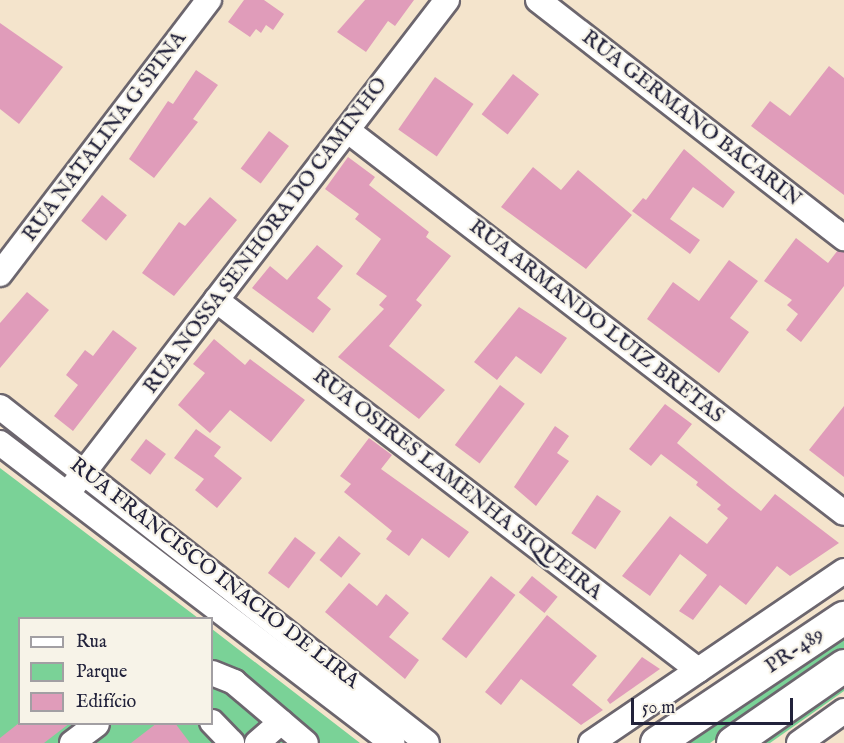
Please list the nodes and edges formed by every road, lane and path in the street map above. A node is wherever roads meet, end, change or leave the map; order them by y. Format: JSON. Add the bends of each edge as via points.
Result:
{"nodes":[{"id":1,"x":209,"y":0,"type":"edge"},
{"id":2,"x":447,"y":0,"type":"edge"},
{"id":3,"x":538,"y":0,"type":"edge"},
{"id":4,"x":347,"y":130,"type":"junction"},
{"id":5,"x":844,"y":238,"type":"edge"},
{"id":6,"x":0,"y":274,"type":"edge"},
{"id":7,"x":216,"y":300,"type":"junction"},
{"id":8,"x":0,"y":407,"type":"edge"},
{"id":9,"x":0,"y":443,"type":"edge"},
{"id":10,"x":86,"y":471,"type":"junction"},
{"id":11,"x":68,"y":494,"type":"junction"},
{"id":12,"x":844,"y":513,"type":"edge"},
{"id":13,"x":844,"y":571,"type":"edge"},
{"id":14,"x":844,"y":618,"type":"edge"},
{"id":15,"x":844,"y":666,"type":"edge"},
{"id":16,"x":698,"y":670,"type":"junction"},
{"id":17,"x":213,"y":673,"type":"edge"},
{"id":18,"x":844,"y":711,"type":"edge"},
{"id":19,"x":281,"y":722,"type":"junction"},
{"id":20,"x":213,"y":723,"type":"edge"},
{"id":21,"x":94,"y":725,"type":"edge"},
{"id":22,"x":72,"y":743,"type":"edge"},
{"id":23,"x":232,"y":743,"type":"edge"},
{"id":24,"x":257,"y":743,"type":"edge"},
{"id":25,"x":306,"y":743,"type":"edge"},
{"id":26,"x":392,"y":743,"type":"edge"},
{"id":27,"x":427,"y":743,"type":"edge"},
{"id":28,"x":591,"y":743,"type":"edge"},
{"id":29,"x":657,"y":743,"type":"edge"},
{"id":30,"x":733,"y":743,"type":"edge"},
{"id":31,"x":799,"y":743,"type":"edge"}],
"edges":[{"from":1,"to":6,"type":"street","name":"RUA NATALINA G SPINA"},
{"from":2,"to":4,"type":"street","name":"RUA NOSSA SENHORA DO CAMINHO"},
{"from":3,"to":5,"type":"street","name":"RUA GERMANO BACARIN"},
{"from":4,"to":7,"type":"street","name":"RUA NOSSA SENHORA DO CAMINHO"},
{"from":4,"to":12,"type":"street","name":"RUA ARMANDO LUIZ BRETAS"},
{"from":7,"to":10,"type":"street","name":"RUA NOSSA SENHORA DO CAMINHO"},
{"from":7,"to":16,"type":"street","name":"RUA OSIRES LAMENHA SIQUEIRA"},
{"from":8,"to":10,"type":"street","name":"RUA FRANCISCO INACIO DE LIRA"},
{"from":9,"to":11,"type":"street"},
{"from":10,"to":11,"type":"street","name":"RUA NOSSA SENHORA DO CAMINHO"},
{"from":10,"to":27,"type":"street","name":"RUA FRANCISCO INACIO DE LIRA"},
{"from":11,"to":26,"type":"street"},
{"from":13,"to":16,"type":"street"},
{"from":14,"to":29,"type":"main road","name":"PR-489","number":"PR-489"},
{"from":15,"to":30,"type":"main road","name":"PR-489","number":"PR-489"},
{"from":16,"to":28,"type":"street"},
{"from":17,"to":19,"type":"street","via":[[234,682]]},
{"from":18,"to":31,"type":"street"},
{"from":19,"to":24,"type":"street"},
{"from":19,"to":25,"type":"street"},
{"from":20,"to":23,"type":"street"},
{"from":21,"to":22,"type":"street"}]}
